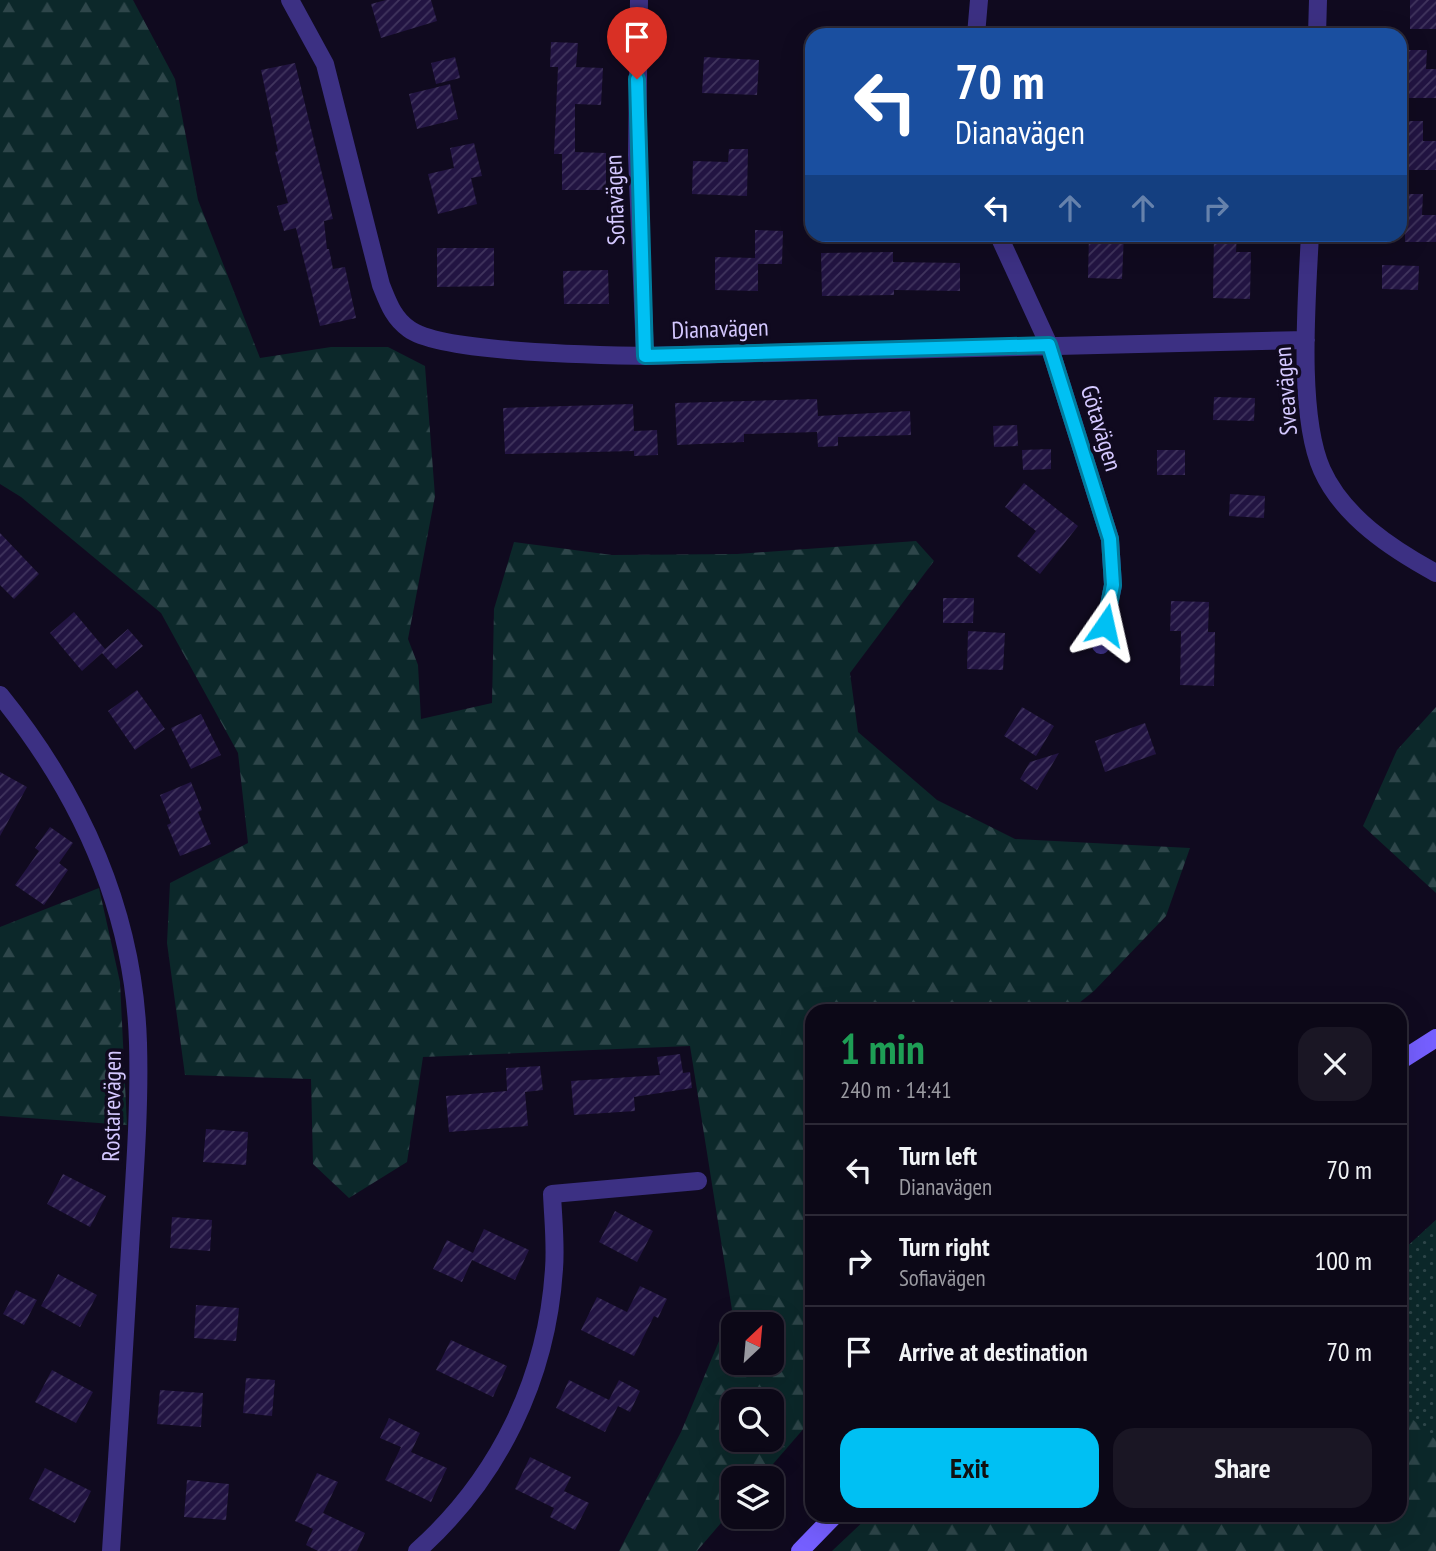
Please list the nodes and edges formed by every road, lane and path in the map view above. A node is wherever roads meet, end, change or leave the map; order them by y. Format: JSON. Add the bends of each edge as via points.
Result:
{"nodes":[{"id":1,"x":290,"y":0,"type":"edge"},
{"id":2,"x":639,"y":0,"type":"edge"},
{"id":3,"x":979,"y":0,"type":"edge"},
{"id":4,"x":1318,"y":0,"type":"edge"},
{"id":5,"x":977,"y":28,"type":"edge"},
{"id":6,"x":1317,"y":28,"type":"edge"},
{"id":7,"x":1002,"y":242,"type":"edge"},
{"id":8,"x":1310,"y":242,"type":"edge"},
{"id":9,"x":1306,"y":340,"type":"junction"},
{"id":10,"x":1049,"y":345,"type":"junction"},
{"id":11,"x":645,"y":356,"type":"junction"},
{"id":12,"x":1436,"y":572,"type":"edge"},
{"id":13,"x":1101,"y":645,"type":"dead end"},
{"id":14,"x":0,"y":695,"type":"edge"},
{"id":15,"x":1436,"y":1038,"type":"edge"},
{"id":16,"x":1407,"y":1057,"type":"edge"},
{"id":17,"x":698,"y":1181,"type":"dead end"},
{"id":18,"x":828,"y":1522,"type":"edge"},
{"id":19,"x":111,"y":1551,"type":"edge"},
{"id":20,"x":417,"y":1551,"type":"edge"},
{"id":21,"x":800,"y":1551,"type":"edge"}],
"edges":[{"from":1,"to":11,"type":"street","name":"Dianavägen","via":[[325,64],[391,312],[411,331],[444,340],[566,354]]},
{"from":2,"to":11,"type":"street","name":"Sofiavägen","via":[[637,155]]},
{"from":3,"to":5,"type":"street"},
{"from":4,"to":6,"type":"street"},
{"from":7,"to":10,"type":"street","name":"Götavägen"},
{"from":8,"to":9,"type":"street","name":"Sveavägen"},
{"from":9,"to":10,"type":"street","name":"Dianavägen"},
{"from":9,"to":12,"type":"street","name":"Sveavägen","via":[[1311,431],[1321,470],[1342,503],[1375,534]]},
{"from":10,"to":11,"type":"street","name":"Dianavägen"},
{"from":10,"to":13,"type":"street","name":"Götavägen","via":[[1110,539],[1113,585]]},
{"from":14,"to":19,"type":"street","name":"Rostarevägen","via":[[62,780],[92,838],[129,964],[138,1041],[138,1114]]},
{"from":15,"to":16,"type":"main road"},
{"from":17,"to":20,"type":"street","via":[[552,1194],[554,1267],[539,1364],[495,1461]]},
{"from":18,"to":21,"type":"main road"}]}
